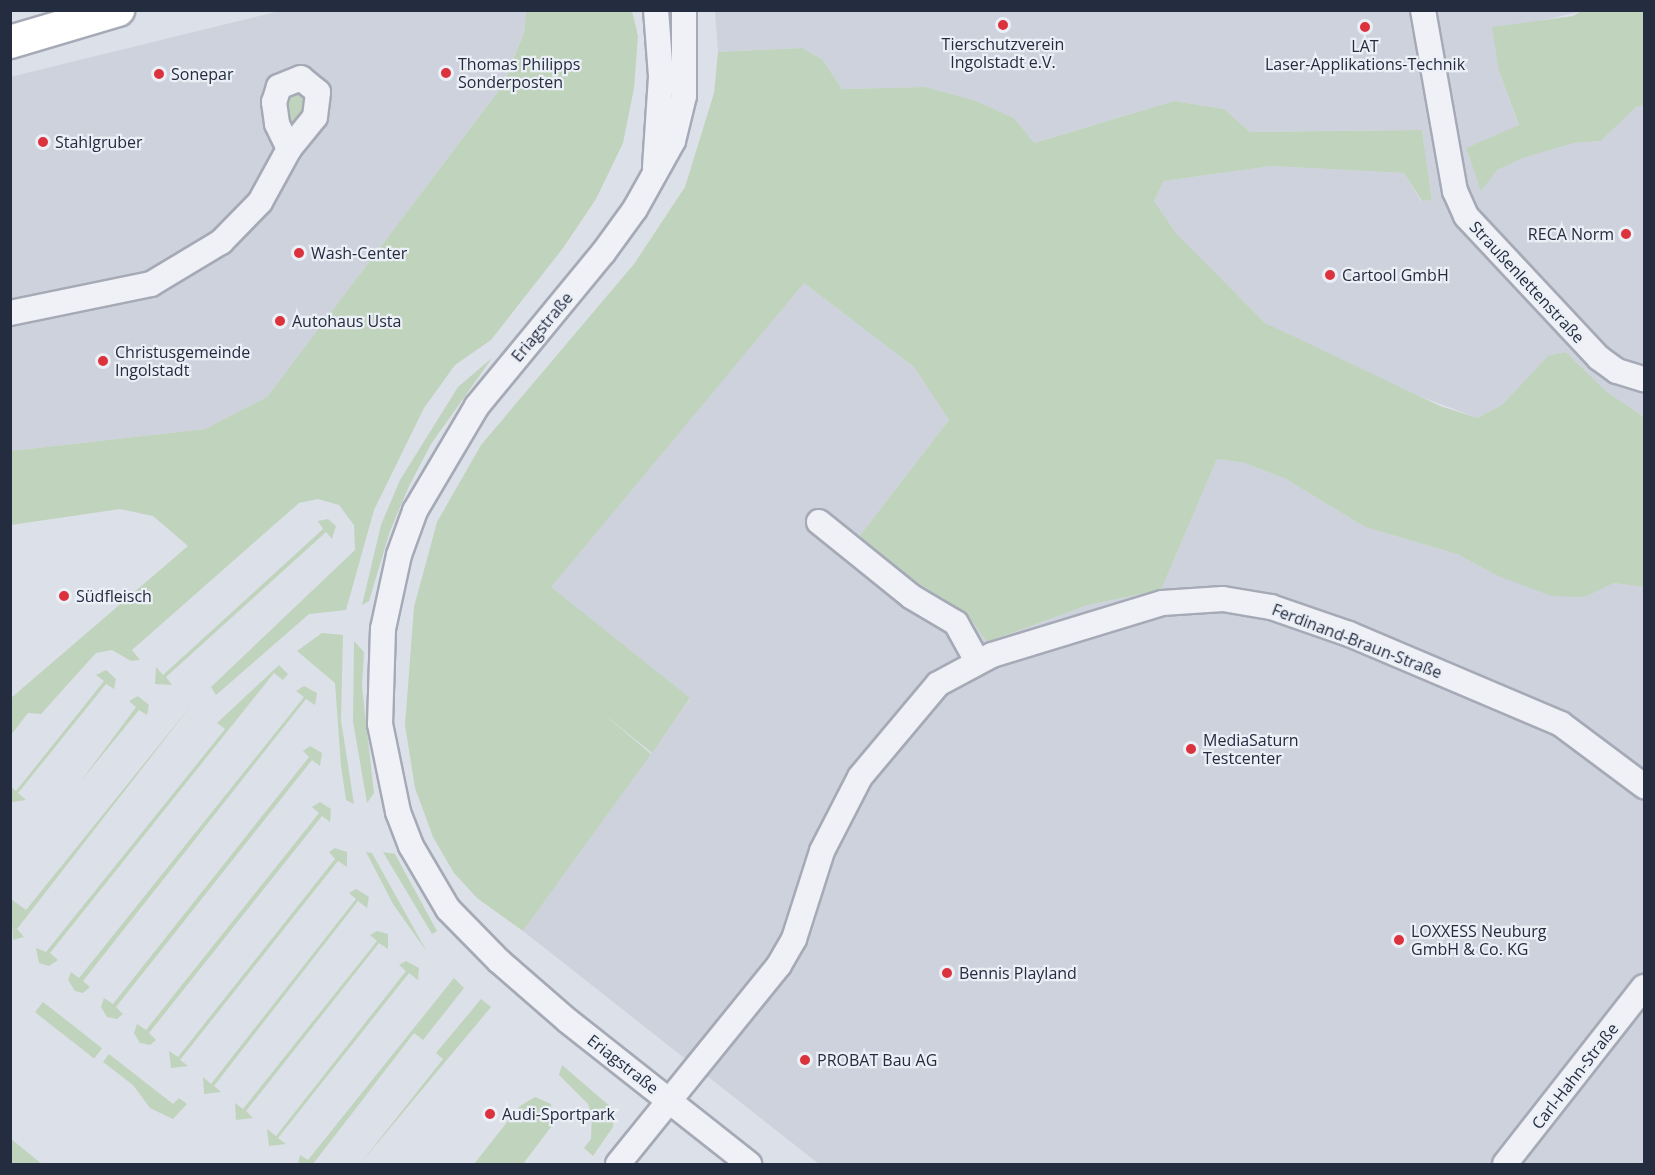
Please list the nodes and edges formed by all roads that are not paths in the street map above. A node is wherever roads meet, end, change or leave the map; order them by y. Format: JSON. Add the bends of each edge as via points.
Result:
{"nodes":[{"id":1,"x":118,"y":10,"type":"edge"},
{"id":2,"x":656,"y":10,"type":"edge"},
{"id":3,"x":684,"y":10,"type":"edge"},
{"id":4,"x":1423,"y":10,"type":"edge"},
{"id":5,"x":10,"y":42,"type":"edge"},
{"id":6,"x":289,"y":149,"type":"dead end"},
{"id":7,"x":654,"y":175,"type":"junction"},
{"id":8,"x":10,"y":313,"type":"edge"},
{"id":9,"x":1644,"y":379,"type":"edge"},
{"id":10,"x":819,"y":522,"type":"dead end"},
{"id":11,"x":977,"y":661,"type":"junction"},
{"id":12,"x":1644,"y":786,"type":"edge"},
{"id":13,"x":1644,"y":987,"type":"edge"},
{"id":14,"x":670,"y":1102,"type":"junction"},
{"id":15,"x":618,"y":1164,"type":"edge"},
{"id":16,"x":749,"y":1164,"type":"edge"},
{"id":17,"x":1505,"y":1164,"type":"edge"}],
"edges":[{"from":1,"to":5,"type":"main road"},
{"from":2,"to":7,"type":"street","name":"Eriagstraße","via":[[661,76]]},
{"from":3,"to":7,"type":"street","name":"Eriagstraße","via":[[684,96],[673,141]]},
{"from":4,"to":9,"type":"street","name":"Straußenlettenstraße","via":[[1455,192],[1466,216],[1599,358],[1617,371]]},
{"from":6,"to":8,"type":"street","via":[[260,202],[241,224],[177,272],[120,293]]},
{"from":7,"to":14,"type":"street","name":"Eriagstraße","via":[[603,253],[477,406],[430,479],[399,555],[383,628],[380,724],[386,767],[411,846],[431,884],[499,961]]},
{"from":10,"to":11,"type":"street","via":[[912,597],[956,622]]},
{"from":11,"to":12,"type":"street","name":"Ferdinand-Braun-Straße","via":[[1162,603],[1223,599],[1271,607],[1349,634],[1562,724]]},
{"from":11,"to":14,"type":"street","name":"Ferdinand-Braun-Straße","via":[[938,684],[860,777],[822,851],[794,939],[757,996]]},
{"from":13,"to":17,"type":"street","name":"Carl-Hahn-Straße"},
{"from":14,"to":15,"type":"street","name":"Ferdinand-Braun-Straße"},
{"from":14,"to":16,"type":"street","name":"Eriagstraße"}]}
